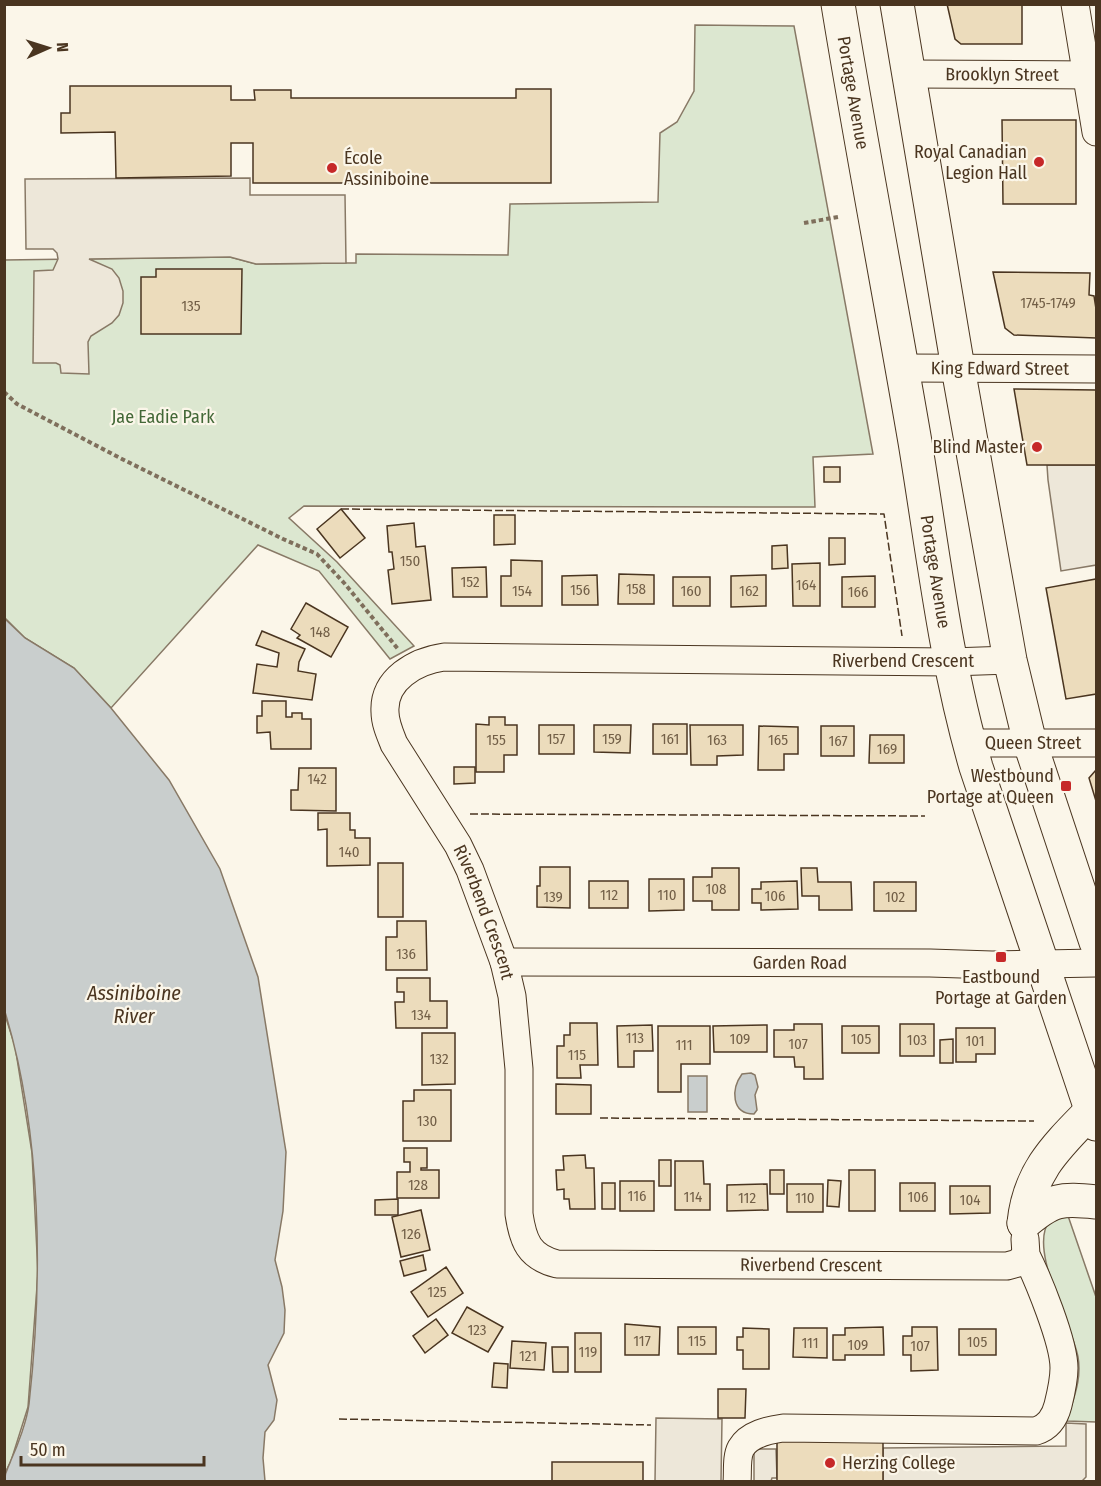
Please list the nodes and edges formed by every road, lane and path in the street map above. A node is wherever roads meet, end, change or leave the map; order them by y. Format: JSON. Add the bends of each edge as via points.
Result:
{"nodes":[{"id":1,"x":838,"y":4,"type":"edge"},
{"id":2,"x":897,"y":4,"type":"edge"},
{"id":3,"x":1075,"y":4,"type":"edge"},
{"id":4,"x":909,"y":74,"type":"junction"},
{"id":5,"x":1092,"y":75,"type":"edge"},
{"id":6,"x":1096,"y":132,"type":"edge"},
{"id":7,"x":838,"y":217,"type":"dead end"},
{"id":8,"x":804,"y":223,"type":"dead end"},
{"id":9,"x":902,"y":368,"type":"junction"},
{"id":10,"x":958,"y":369,"type":"junction"},
{"id":11,"x":1096,"y":369,"type":"edge"},
{"id":12,"x":4,"y":392,"type":"edge"},
{"id":13,"x":1010,"y":660,"type":"junction"},
{"id":14,"x":951,"y":662,"type":"junction"},
{"id":15,"x":412,"y":666,"type":"junction"},
{"id":16,"x":969,"y":743,"type":"junction"},
{"id":17,"x":1030,"y":743,"type":"junction"},
{"id":18,"x":1096,"y":743,"type":"edge"},
{"id":19,"x":1096,"y":942,"type":"edge"},
{"id":20,"x":504,"y":962,"type":"junction"},
{"id":21,"x":1096,"y":963,"type":"edge"},
{"id":22,"x":1042,"y":964,"type":"junction"},
{"id":23,"x":1094,"y":1117,"type":"edge"},
{"id":24,"x":1096,"y":1202,"type":"edge"},
{"id":25,"x":1024,"y":1223,"type":"junction"},
{"id":26,"x":1026,"y":1255,"type":"junction"},
{"id":27,"x":737,"y":1482,"type":"edge"}],
"edges":[{"from":1,"to":9,"type":"highway","name":"Portage Avenue"},
{"from":2,"to":4,"type":"highway"},
{"from":3,"to":5,"type":"street"},
{"from":4,"to":5,"type":"street","name":"Brooklyn Street"},
{"from":4,"to":10,"type":"highway"},
{"from":5,"to":6,"type":"street"},
{"from":7,"to":8,"type":"path"},
{"from":9,"to":10,"type":"street","name":"King Edward Street"},
{"from":9,"to":14,"type":"highway","name":"Portage Avenue"},
{"from":10,"to":11,"type":"street","name":"King Edward Street"},
{"from":10,"to":13,"type":"highway"},
{"from":12,"to":15,"type":"path","via":[[17,404],[120,458],[317,554]]},
{"from":13,"to":14,"type":"street","name":"Riverbend Crescent"},
{"from":13,"to":17,"type":"highway"},
{"from":14,"to":15,"type":"street","name":"Riverbend Crescent","via":[[444,657]]},
{"from":14,"to":16,"type":"highway","name":"Portage Avenue"},
{"from":15,"to":20,"type":"street","name":"Riverbend Crescent","via":[[389,693],[384,711],[388,727],[394,744],[458,845]]},
{"from":16,"to":17,"type":"street","name":"Queen Street"},
{"from":16,"to":22,"type":"highway","name":"Portage Avenue"},
{"from":17,"to":18,"type":"street","name":"Queen Street"},
{"from":17,"to":19,"type":"highway"},
{"from":20,"to":22,"type":"street","name":"Garden Road"},
{"from":20,"to":26,"type":"street","name":"Riverbend Crescent","via":[[512,996],[519,1069],[519,1214],[529,1247],[542,1260],[557,1264],[1007,1266]]},
{"from":21,"to":22,"type":"street","name":"Garden Road"},
{"from":22,"to":23,"type":"highway","name":"Portage Avenue"},
{"from":23,"to":25,"type":"highway","via":[[1059,1144],[1047,1159],[1031,1188]]},
{"from":24,"to":25,"type":"highway","via":[[1069,1199],[1043,1207]]},
{"from":25,"to":26,"type":"street"},
{"from":26,"to":27,"type":"street","via":[[1062,1348],[1064,1368],[1055,1417],[1043,1430],[767,1430],[741,1448]]}]}
